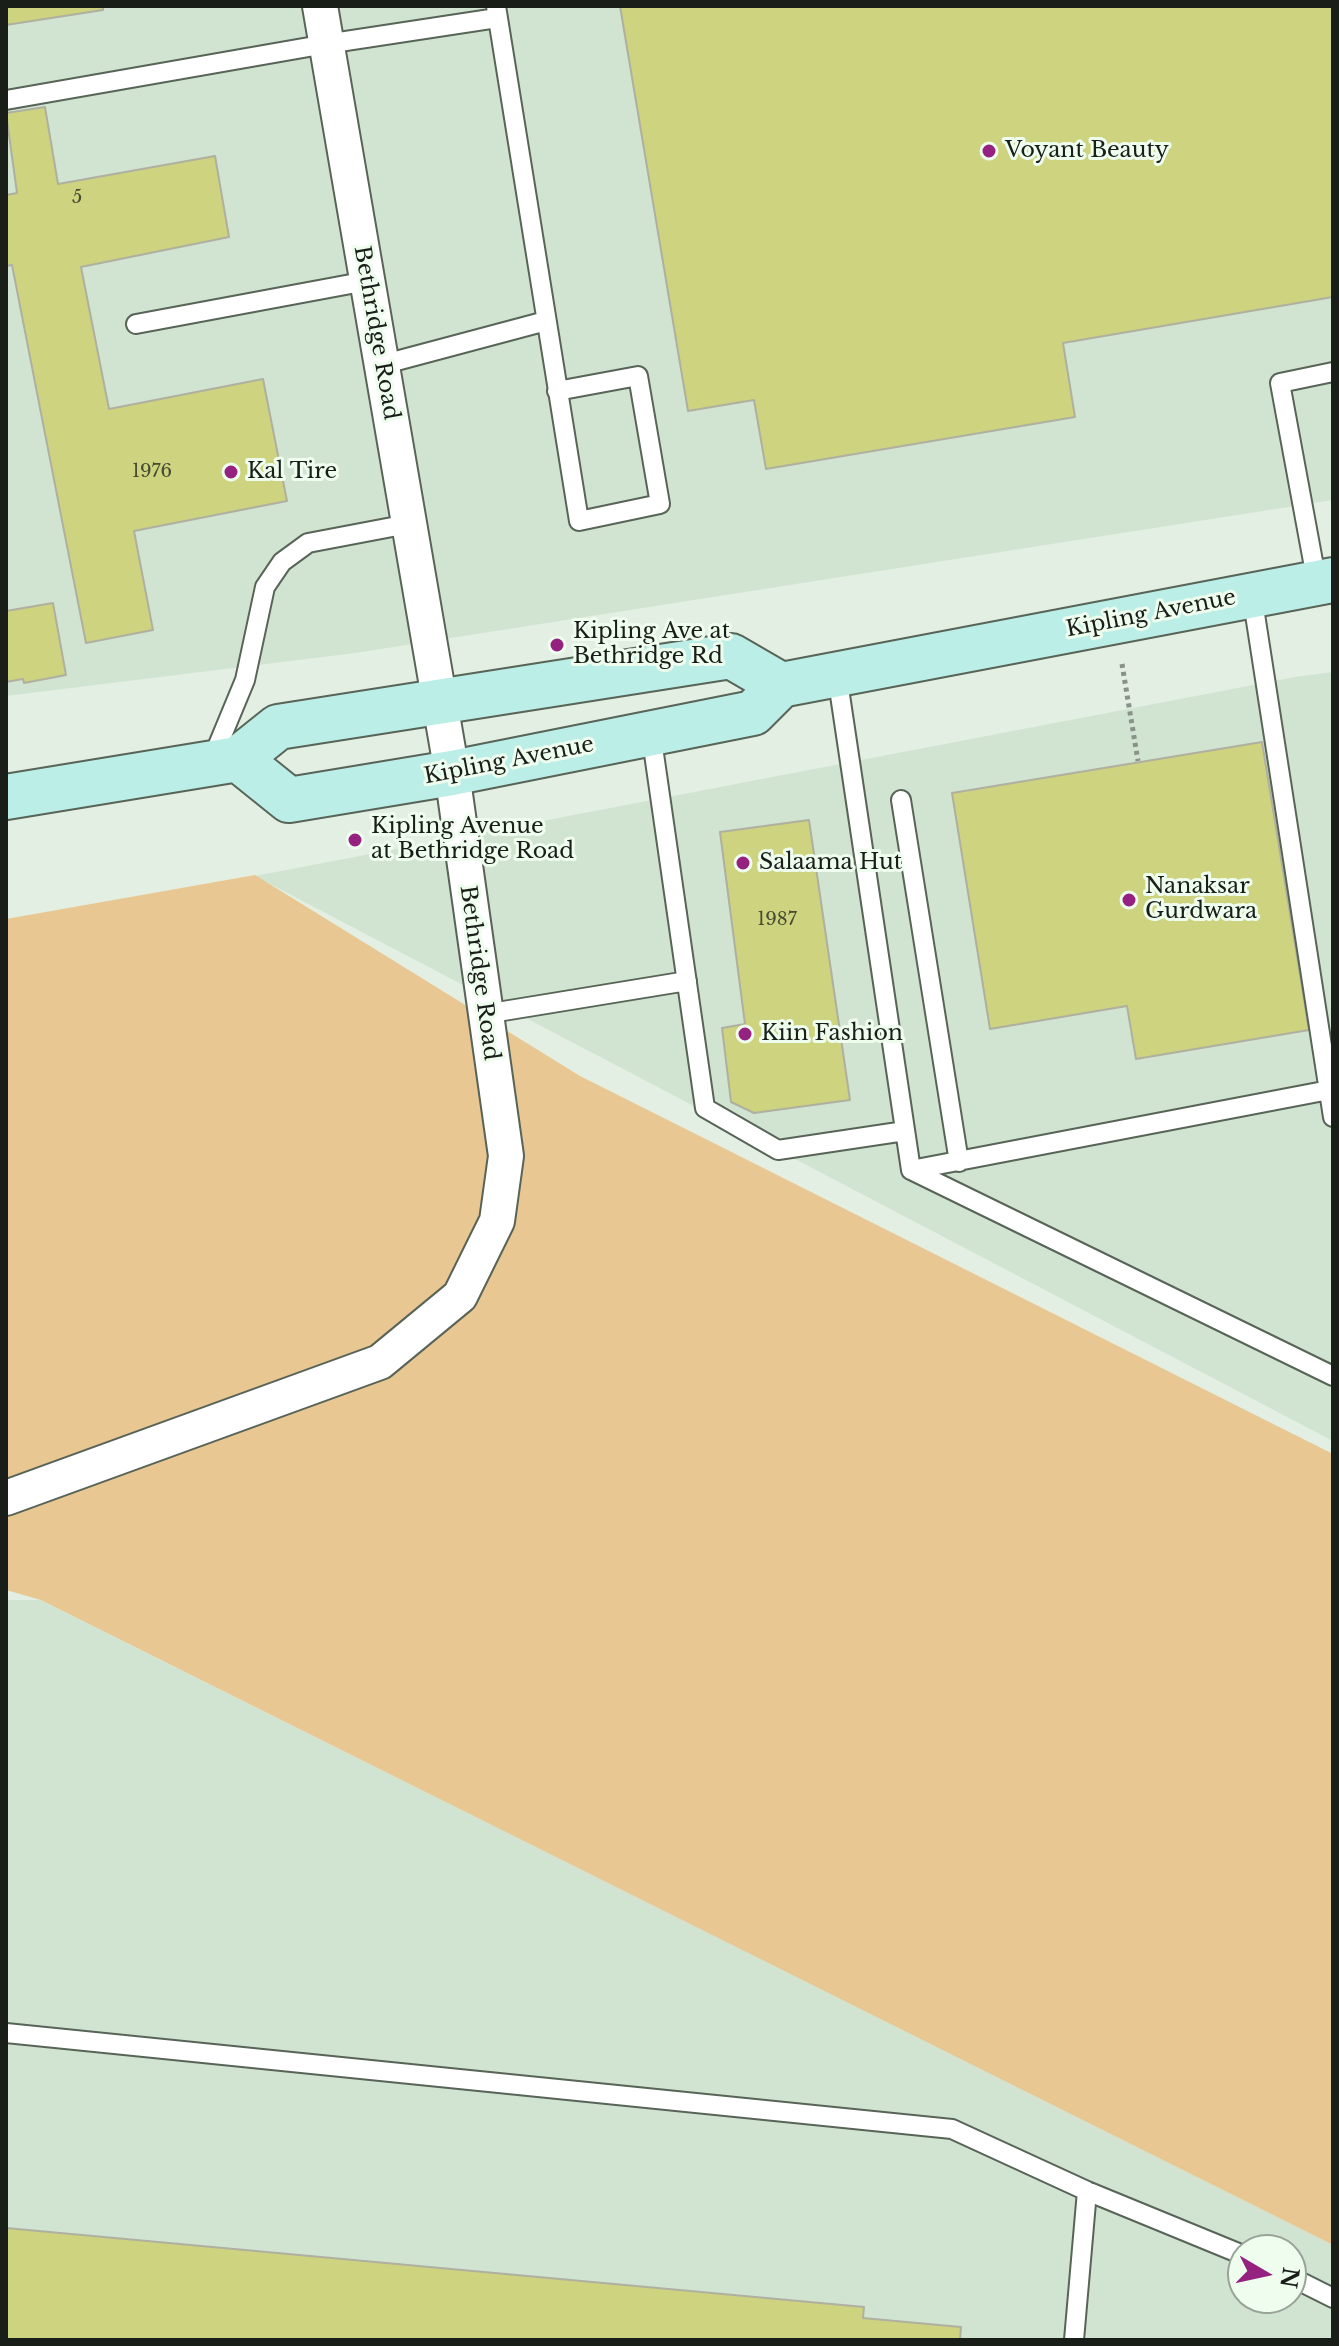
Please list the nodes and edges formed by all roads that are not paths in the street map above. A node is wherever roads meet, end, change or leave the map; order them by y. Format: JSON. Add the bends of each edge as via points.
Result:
{"nodes":[{"id":1,"x":320,"y":6,"type":"edge"},
{"id":2,"x":496,"y":12,"type":"edge"},
{"id":3,"x":326,"y":44,"type":"junction"},
{"id":4,"x":6,"y":100,"type":"edge"},
{"id":5,"x":367,"y":281,"type":"junction"},
{"id":6,"x":546,"y":321,"type":"junction"},
{"id":7,"x":136,"y":324,"type":"dead end"},
{"id":8,"x":381,"y":365,"type":"junction"},
{"id":9,"x":1333,"y":372,"type":"edge"},
{"id":10,"x":557,"y":391,"type":"junction"},
{"id":11,"x":408,"y":524,"type":"junction"},
{"id":12,"x":1325,"y":581,"type":"edge"},
{"id":13,"x":1252,"y":595,"type":"junction"},
{"id":14,"x":837,"y":675,"type":"junction"},
{"id":15,"x":781,"y":685,"type":"junction"},
{"id":16,"x":440,"y":704,"type":"junction"},
{"id":17,"x":651,"y":733,"type":"junction"},
{"id":18,"x":224,"y":761,"type":"junction"},
{"id":19,"x":452,"y":773,"type":"junction"},
{"id":20,"x":6,"y":797,"type":"edge"},
{"id":21,"x":901,"y":800,"type":"dead end"},
{"id":22,"x":687,"y":981,"type":"junction"},
{"id":23,"x":485,"y":1014,"type":"junction"},
{"id":24,"x":1329,"y":1090,"type":"junction"},
{"id":25,"x":1333,"y":1117,"type":"edge"},
{"id":26,"x":905,"y":1131,"type":"junction"},
{"id":27,"x":959,"y":1162,"type":"junction"},
{"id":28,"x":911,"y":1170,"type":"junction"},
{"id":29,"x":1333,"y":1376,"type":"edge"},
{"id":30,"x":6,"y":1498,"type":"edge"},
{"id":31,"x":6,"y":2033,"type":"edge"},
{"id":32,"x":1087,"y":2191,"type":"junction"},
{"id":33,"x":1227,"y":2248,"type":"edge"},
{"id":34,"x":1307,"y":2285,"type":"edge"},
{"id":35,"x":1333,"y":2298,"type":"edge"},
{"id":36,"x":1074,"y":2340,"type":"edge"}],
"edges":[{"from":1,"to":3,"type":"street","name":"Bethridge Road"},
{"from":2,"to":3,"type":"lane"},
{"from":2,"to":6,"type":"lane"},
{"from":3,"to":4,"type":"lane"},
{"from":3,"to":5,"type":"street","name":"Bethridge Road"},
{"from":5,"to":7,"type":"lane"},
{"from":5,"to":8,"type":"street","name":"Bethridge Road"},
{"from":6,"to":8,"type":"lane"},
{"from":6,"to":10,"type":"lane"},
{"from":8,"to":11,"type":"street","name":"Bethridge Road"},
{"from":9,"to":12,"type":"lane","via":[[1280,383]]},
{"from":10,"to":10,"type":"lane","via":[[579,521],[660,504],[638,376]]},
{"from":11,"to":16,"type":"street","name":"Bethridge Road"},
{"from":11,"to":18,"type":"lane","via":[[308,543],[282,562],[265,587]]},
{"from":12,"to":13,"type":"main road","name":"Kipling Avenue"},
{"from":13,"to":14,"type":"main road","name":"Kipling Avenue"},
{"from":13,"to":24,"type":"lane"},
{"from":14,"to":15,"type":"main road","name":"Kipling Avenue"},
{"from":14,"to":26,"type":"lane"},
{"from":15,"to":16,"type":"main road","via":[[731,656]]},
{"from":15,"to":17,"type":"main road","name":"Kipling Avenue","via":[[753,713]]},
{"from":16,"to":18,"type":"main road","via":[[278,727]]},
{"from":16,"to":19,"type":"street","name":"Bethridge Road"},
{"from":17,"to":19,"type":"main road","name":"Kipling Avenue"},
{"from":17,"to":22,"type":"lane"},
{"from":18,"to":19,"type":"main road","name":"Kipling Avenue","via":[[289,800]]},
{"from":18,"to":20,"type":"main road"},
{"from":19,"to":23,"type":"street","name":"Bethridge Road"},
{"from":21,"to":27,"type":"lane"},
{"from":22,"to":23,"type":"lane"},
{"from":22,"to":26,"type":"lane","via":[[705,1108],[778,1150]]},
{"from":23,"to":30,"type":"street","name":"Bethridge Road","via":[[506,1156],[497,1221],[460,1296],[380,1362]]},
{"from":24,"to":25,"type":"lane"},
{"from":24,"to":27,"type":"lane"},
{"from":26,"to":28,"type":"lane"},
{"from":27,"to":28,"type":"lane"},
{"from":28,"to":29,"type":"lane"},
{"from":31,"to":32,"type":"lane","via":[[952,2129]]},
{"from":32,"to":33,"type":"lane"},
{"from":32,"to":36,"type":"lane"},
{"from":34,"to":35,"type":"lane"}]}
